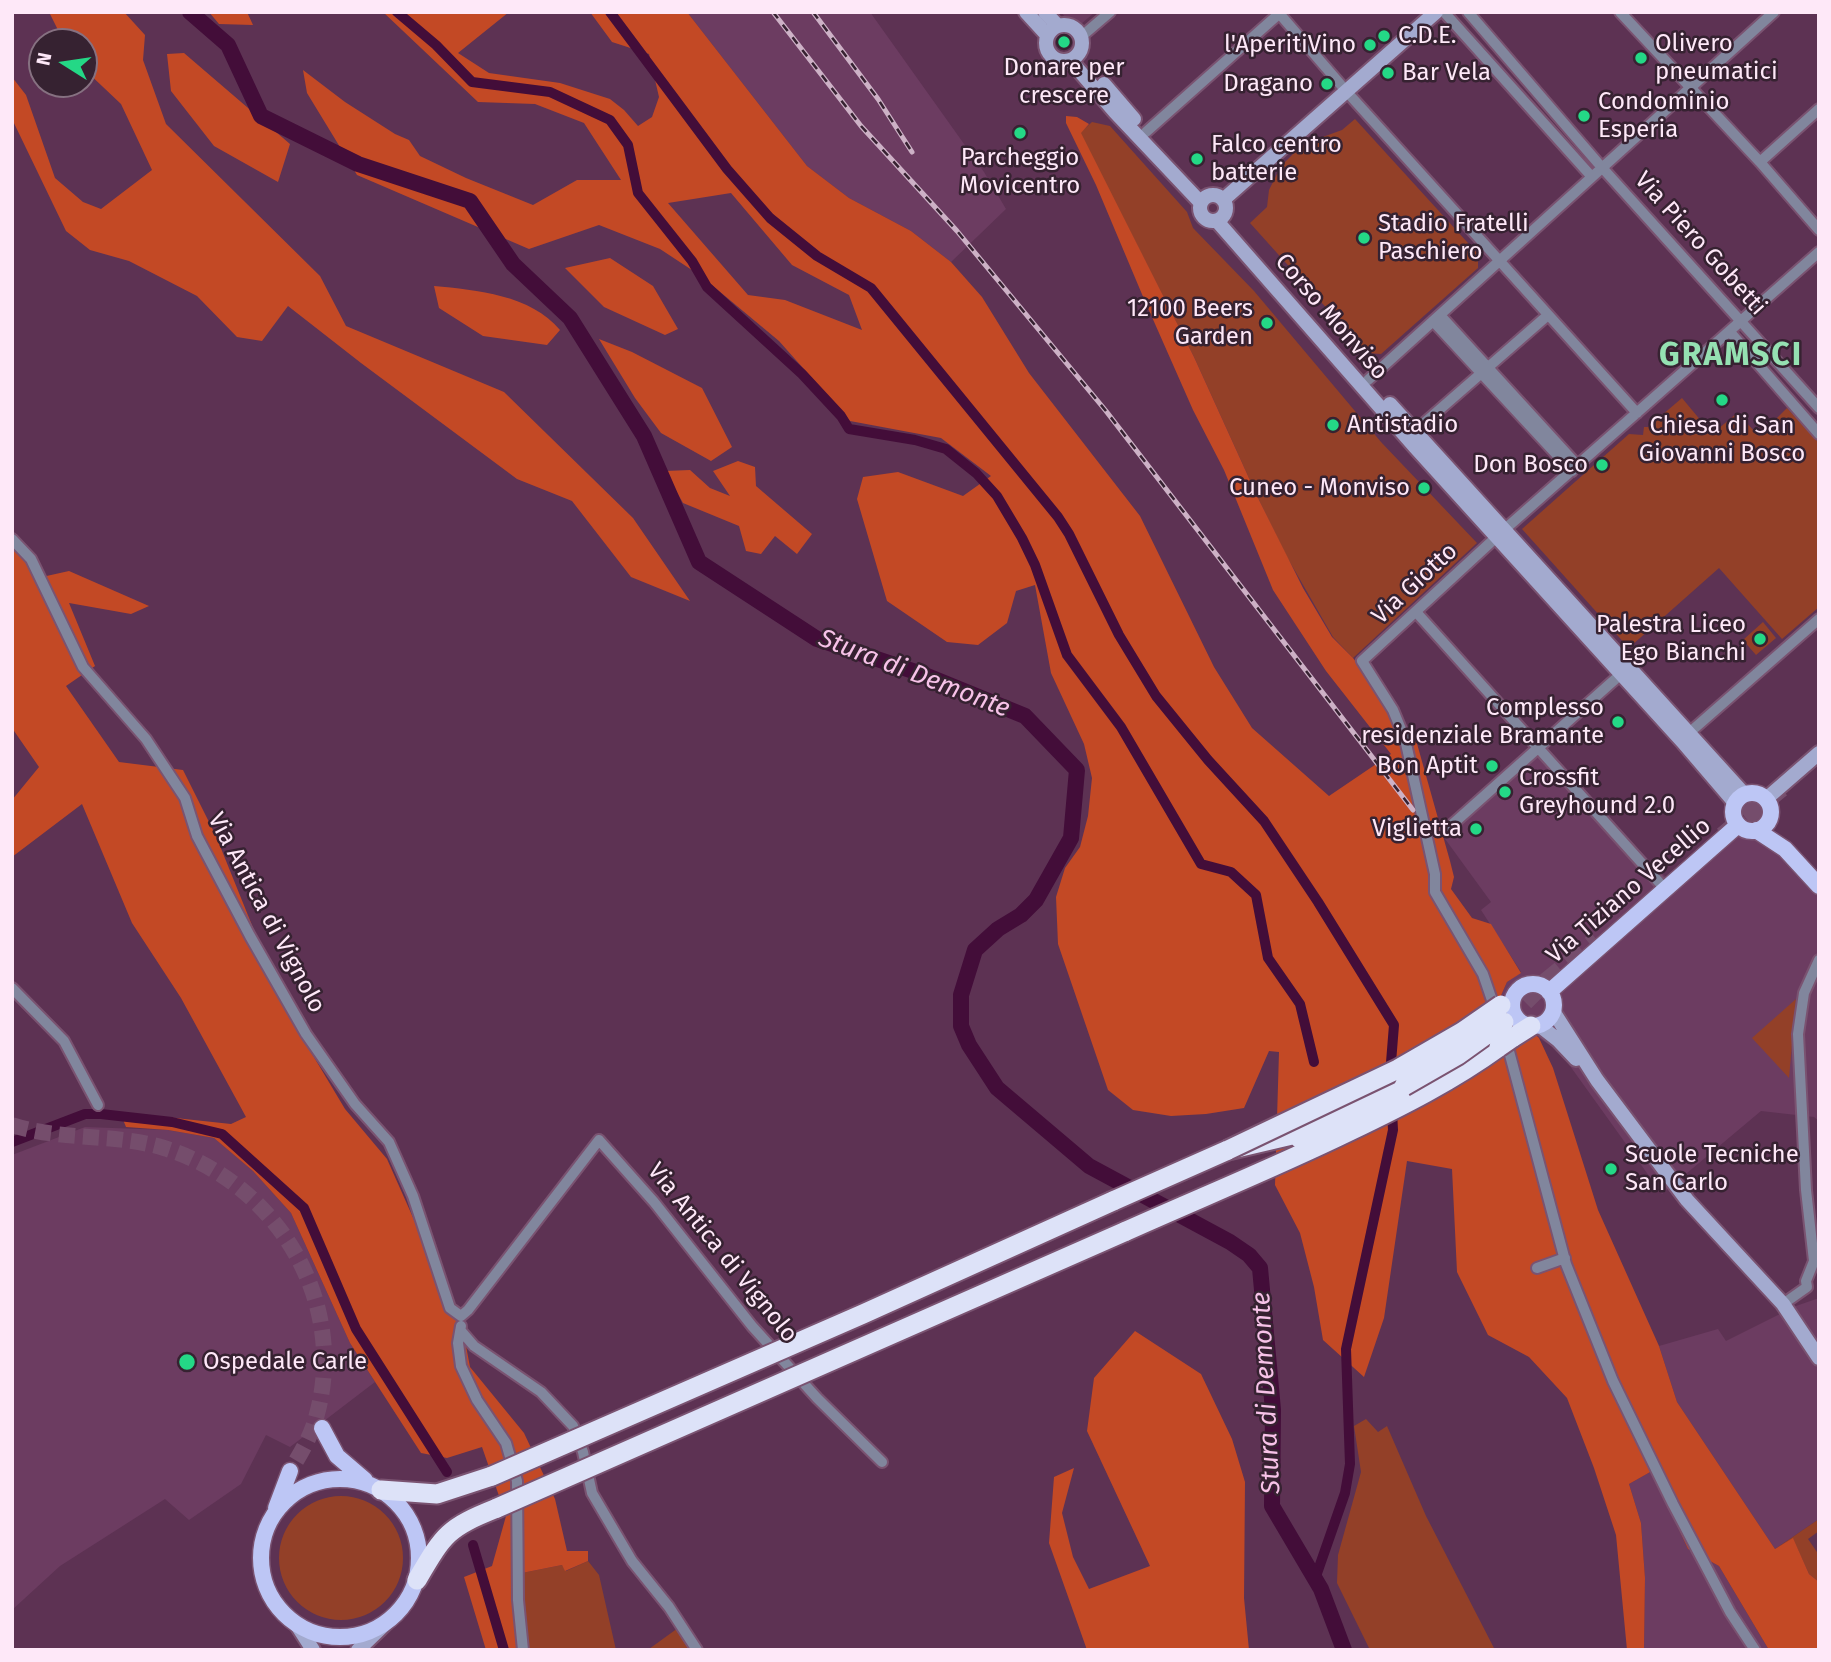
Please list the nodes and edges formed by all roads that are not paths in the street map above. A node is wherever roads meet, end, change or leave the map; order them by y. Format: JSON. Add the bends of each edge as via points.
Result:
{"nodes":[{"id":1,"x":1026,"y":12,"type":"edge"},
{"id":2,"x":1045,"y":12,"type":"edge"},
{"id":3,"x":1110,"y":12,"type":"edge"},
{"id":4,"x":1436,"y":12,"type":"edge"},
{"id":5,"x":1444,"y":12,"type":"edge"},
{"id":6,"x":1468,"y":12,"type":"edge"},
{"id":7,"x":1620,"y":12,"type":"edge"},
{"id":8,"x":1774,"y":12,"type":"edge"},
{"id":9,"x":1280,"y":13,"type":"edge"},
{"id":10,"x":1052,"y":30,"type":"junction"},
{"id":11,"x":1082,"y":36,"type":"junction"},
{"id":12,"x":1074,"y":57,"type":"junction"},
{"id":13,"x":1691,"y":88,"type":"junction"},
{"id":14,"x":1347,"y":92,"type":"junction"},
{"id":15,"x":1819,"y":109,"type":"edge"},
{"id":16,"x":1146,"y":132,"type":"junction"},
{"id":17,"x":1760,"y":162,"type":"junction"},
{"id":18,"x":1603,"y":168,"type":"junction"},
{"id":19,"x":1592,"y":177,"type":"junction"},
{"id":20,"x":1204,"y":200,"type":"junction"},
{"id":21,"x":1223,"y":200,"type":"junction"},
{"id":22,"x":1220,"y":218,"type":"junction"},
{"id":23,"x":1819,"y":230,"type":"edge"},
{"id":24,"x":1819,"y":251,"type":"edge"},
{"id":25,"x":1498,"y":260,"type":"junction"},
{"id":26,"x":1548,"y":315,"type":"junction"},
{"id":27,"x":1437,"y":318,"type":"junction"},
{"id":28,"x":1741,"y":322,"type":"junction"},
{"id":29,"x":1730,"y":332,"type":"junction"},
{"id":30,"x":1485,"y":371,"type":"junction"},
{"id":31,"x":1368,"y":380,"type":"junction"},
{"id":32,"x":1819,"y":408,"type":"edge"},
{"id":33,"x":1637,"y":413,"type":"junction"},
{"id":34,"x":1415,"y":431,"type":"junction"},
{"id":35,"x":1819,"y":434,"type":"edge"},
{"id":36,"x":1575,"y":468,"type":"junction"},
{"id":37,"x":1500,"y":533,"type":"junction"},
{"id":38,"x":12,"y":538,"type":"edge"},
{"id":39,"x":1417,"y":612,"type":"junction"},
{"id":40,"x":1819,"y":619,"type":"edge"},
{"id":41,"x":1621,"y":674,"type":"junction"},
{"id":42,"x":1689,"y":733,"type":"junction"},
{"id":43,"x":1538,"y":749,"type":"junction"},
{"id":44,"x":1819,"y":753,"type":"edge"},
{"id":45,"x":1740,"y":799,"type":"junction"},
{"id":46,"x":1766,"y":799,"type":"junction"},
{"id":47,"x":1770,"y":818,"type":"junction"},
{"id":48,"x":1738,"y":825,"type":"junction"},
{"id":49,"x":1446,"y":830,"type":"dead end"},
{"id":50,"x":1756,"y":830,"type":"junction"},
{"id":51,"x":1785,"y":849,"type":"junction"},
{"id":52,"x":1819,"y":886,"type":"edge"},
{"id":53,"x":1666,"y":890,"type":"junction"},
{"id":54,"x":1819,"y":960,"type":"edge"},
{"id":55,"x":12,"y":988,"type":"edge"},
{"id":56,"x":1549,"y":992,"type":"junction"},
{"id":57,"x":1553,"y":1011,"type":"junction"},
{"id":58,"x":1507,"y":1016,"type":"junction"},
{"id":59,"x":1535,"y":1026,"type":"junction"},
{"id":60,"x":1597,"y":1080,"type":"junction"},
{"id":61,"x":98,"y":1105,"type":"dead end"},
{"id":62,"x":1309,"y":1131,"type":"junction"},
{"id":63,"x":1228,"y":1150,"type":"junction"},
{"id":64,"x":1230,"y":1185,"type":"junction"},
{"id":65,"x":1560,"y":1259,"type":"junction"},
{"id":66,"x":1536,"y":1268,"type":"dead end"},
{"id":67,"x":1783,"y":1304,"type":"junction"},
{"id":68,"x":460,"y":1316,"type":"junction"},
{"id":69,"x":461,"y":1331,"type":"junction"},
{"id":70,"x":1819,"y":1358,"type":"edge"},
{"id":71,"x":322,"y":1427,"type":"dead end"},
{"id":72,"x":882,"y":1462,"type":"dead end"},
{"id":73,"x":290,"y":1471,"type":"tunnel mouth"},
{"id":74,"x":375,"y":1487,"type":"junction"},
{"id":75,"x":272,"y":1517,"type":"junction"},
{"id":76,"x":417,"y":1580,"type":"junction"},
{"id":77,"x":386,"y":1623,"type":"junction"},
{"id":78,"x":297,"y":1625,"type":"junction"},
{"id":79,"x":313,"y":1650,"type":"edge"},
{"id":80,"x":358,"y":1650,"type":"edge"},
{"id":81,"x":523,"y":1650,"type":"edge"},
{"id":82,"x":697,"y":1650,"type":"edge"},
{"id":83,"x":1755,"y":1650,"type":"edge"}],
"edges":[{"from":1,"to":10,"type":"main road"},
{"from":2,"to":10,"type":"main road"},
{"from":3,"to":11,"type":"street"},
{"from":4,"to":14,"type":"main road"},
{"from":5,"to":19,"type":"street"},
{"from":6,"to":18,"type":"street","name":"Via Piero Gobetti"},
{"from":7,"to":13,"type":"street"},
{"from":8,"to":13,"type":"street"},
{"from":9,"to":14,"type":"street"},
{"from":9,"to":16,"type":"street"},
{"from":10,"to":11,"type":"main road","via":[[1072,26]]},
{"from":10,"to":12,"type":"main road","via":[[1046,45],[1050,54],[1057,60]]},
{"from":11,"to":12,"type":"main road","via":[[1082,46]]},
{"from":12,"to":16,"type":"main road"},
{"from":12,"to":20,"type":"main road","via":[[1115,112]]},
{"from":13,"to":17,"type":"street"},
{"from":13,"to":18,"type":"street"},
{"from":14,"to":21,"type":"main road"},
{"from":14,"to":25,"type":"street"},
{"from":15,"to":17,"type":"street"},
{"from":16,"to":20,"type":"main road"},
{"from":17,"to":23,"type":"street"},
{"from":18,"to":19,"type":"street"},
{"from":18,"to":28,"type":"street","name":"Via Piero Gobetti"},
{"from":19,"to":25,"type":"street"},
{"from":20,"to":21,"type":"main road","via":[[1213,195]]},
{"from":20,"to":22,"type":"main road","via":[[1200,211],[1205,218]]},
{"from":21,"to":22,"type":"main road","via":[[1226,208]]},
{"from":22,"to":31,"type":"main road","name":"Corso Monviso"},
{"from":22,"to":37,"type":"main road","name":"Corso Monviso"},
{"from":24,"to":28,"type":"street","name":"Via Giotto"},
{"from":25,"to":26,"type":"street"},
{"from":25,"to":27,"type":"street"},
{"from":26,"to":30,"type":"street"},
{"from":26,"to":33,"type":"street"},
{"from":27,"to":30,"type":"street"},
{"from":27,"to":31,"type":"street"},
{"from":28,"to":29,"type":"street","name":"Via Giotto"},
{"from":28,"to":32,"type":"street","name":"Via Piero Gobetti"},
{"from":29,"to":33,"type":"street","name":"Via Giotto"},
{"from":29,"to":35,"type":"street","name":"Via Piero Gobetti"},
{"from":30,"to":34,"type":"street"},
{"from":30,"to":36,"type":"street"},
{"from":31,"to":34,"type":"main road","name":"Corso Monviso"},
{"from":33,"to":36,"type":"street","name":"Via Giotto"},
{"from":34,"to":37,"type":"main road","name":"Corso Monviso"},
{"from":36,"to":37,"type":"street","name":"Via Giotto"},
{"from":37,"to":39,"type":"street","name":"Via Giotto"},
{"from":37,"to":41,"type":"main road"},
{"from":37,"to":42,"type":"main road"},
{"from":38,"to":68,"type":"street","name":"Via Antica di Vignolo","via":[[31,559],[83,667],[146,739],[185,798],[197,836],[306,1034],[355,1104],[389,1142],[413,1196],[450,1308]]},
{"from":39,"to":43,"type":"street"},
{"from":39,"to":65,"type":"street","name":"Via Giotto","via":[[1362,661],[1405,739],[1435,892],[1483,974],[1512,1057]]},
{"from":40,"to":42,"type":"street"},
{"from":41,"to":43,"type":"street"},
{"from":41,"to":45,"type":"main road"},
{"from":42,"to":45,"type":"main road"},
{"from":43,"to":49,"type":"street"},
{"from":43,"to":53,"type":"street"},
{"from":44,"to":46,"type":"main road"},
{"from":45,"to":46,"type":"main road","via":[[1758,794]]},
{"from":45,"to":48,"type":"main road","via":[[1734,817]]},
{"from":46,"to":47,"type":"main road"},
{"from":47,"to":50,"type":"main road"},
{"from":47,"to":51,"type":"main road"},
{"from":48,"to":50,"type":"main road"},
{"from":48,"to":53,"type":"main road","name":"Via Tiziano Vecellio"},
{"from":50,"to":51,"type":"main road"},
{"from":51,"to":52,"type":"main road"},
{"from":53,"to":56,"type":"main road","name":"Via Tiziano Vecellio"},
{"from":54,"to":67,"type":"street","via":[[1804,992],[1798,1034],[1814,1261],[1807,1287]]},
{"from":55,"to":61,"type":"street","via":[[64,1041]]},
{"from":56,"to":57,"type":"main road"},
{"from":56,"to":58,"type":"main road","via":[[1531,984],[1519,989]]},
{"from":57,"to":59,"type":"main road"},
{"from":57,"to":60,"type":"main road"},
{"from":58,"to":59,"type":"highway"},
{"from":58,"to":59,"type":"main road","via":[[1513,1009],[1523,1023]]},
{"from":58,"to":62,"type":"highway","bridge":true,"via":[[1425,1075]]},
{"from":58,"to":63,"type":"highway","bridge":true,"via":[[1462,1032],[1398,1069]]},
{"from":58,"to":64,"type":"highway","bridge":true,"via":[[1460,1074],[1413,1101]]},
{"from":59,"to":60,"type":"main road","via":[[1558,1040]]},
{"from":60,"to":67,"type":"main road","via":[[1686,1200]]},
{"from":62,"to":63,"type":"highway","bridge":true},
{"from":62,"to":64,"type":"highway"},
{"from":63,"to":74,"type":"highway","bridge":true,"via":[[492,1476],[437,1494]]},
{"from":64,"to":76,"type":"highway","bridge":true,"via":[[463,1523],[445,1535]]},
{"from":65,"to":66,"type":"street"},
{"from":65,"to":83,"type":"street","via":[[1673,1504]]},
{"from":67,"to":70,"type":"main road"},
{"from":68,"to":69,"type":"street","name":"Via Antica di Vignolo"},
{"from":68,"to":72,"type":"street","name":"Via Antica di Vignolo","via":[[599,1140],[752,1326]]},
{"from":69,"to":81,"type":"street","name":"Via Antica di Vignolo","via":[[461,1366],[506,1443],[517,1480]]},
{"from":69,"to":82,"type":"street","via":[[474,1346],[541,1392],[573,1426],[592,1493],[632,1561]]},
{"from":71,"to":74,"type":"main road","via":[[337,1456]]},
{"from":73,"to":75,"type":"main road"},
{"from":74,"to":75,"type":"main road","via":[[348,1479],[326,1480],[305,1487]]},
{"from":74,"to":76,"type":"main road","via":[[401,1507],[414,1529],[419,1554]]},
{"from":75,"to":78,"type":"main road","via":[[263,1538],[265,1583],[280,1610]]},
{"from":76,"to":77,"type":"main road","via":[[405,1604]]},
{"from":77,"to":78,"type":"main road","via":[[365,1634],[342,1638],[319,1635]]},
{"from":77,"to":80,"type":"main road"},
{"from":78,"to":79,"type":"main road"}]}
